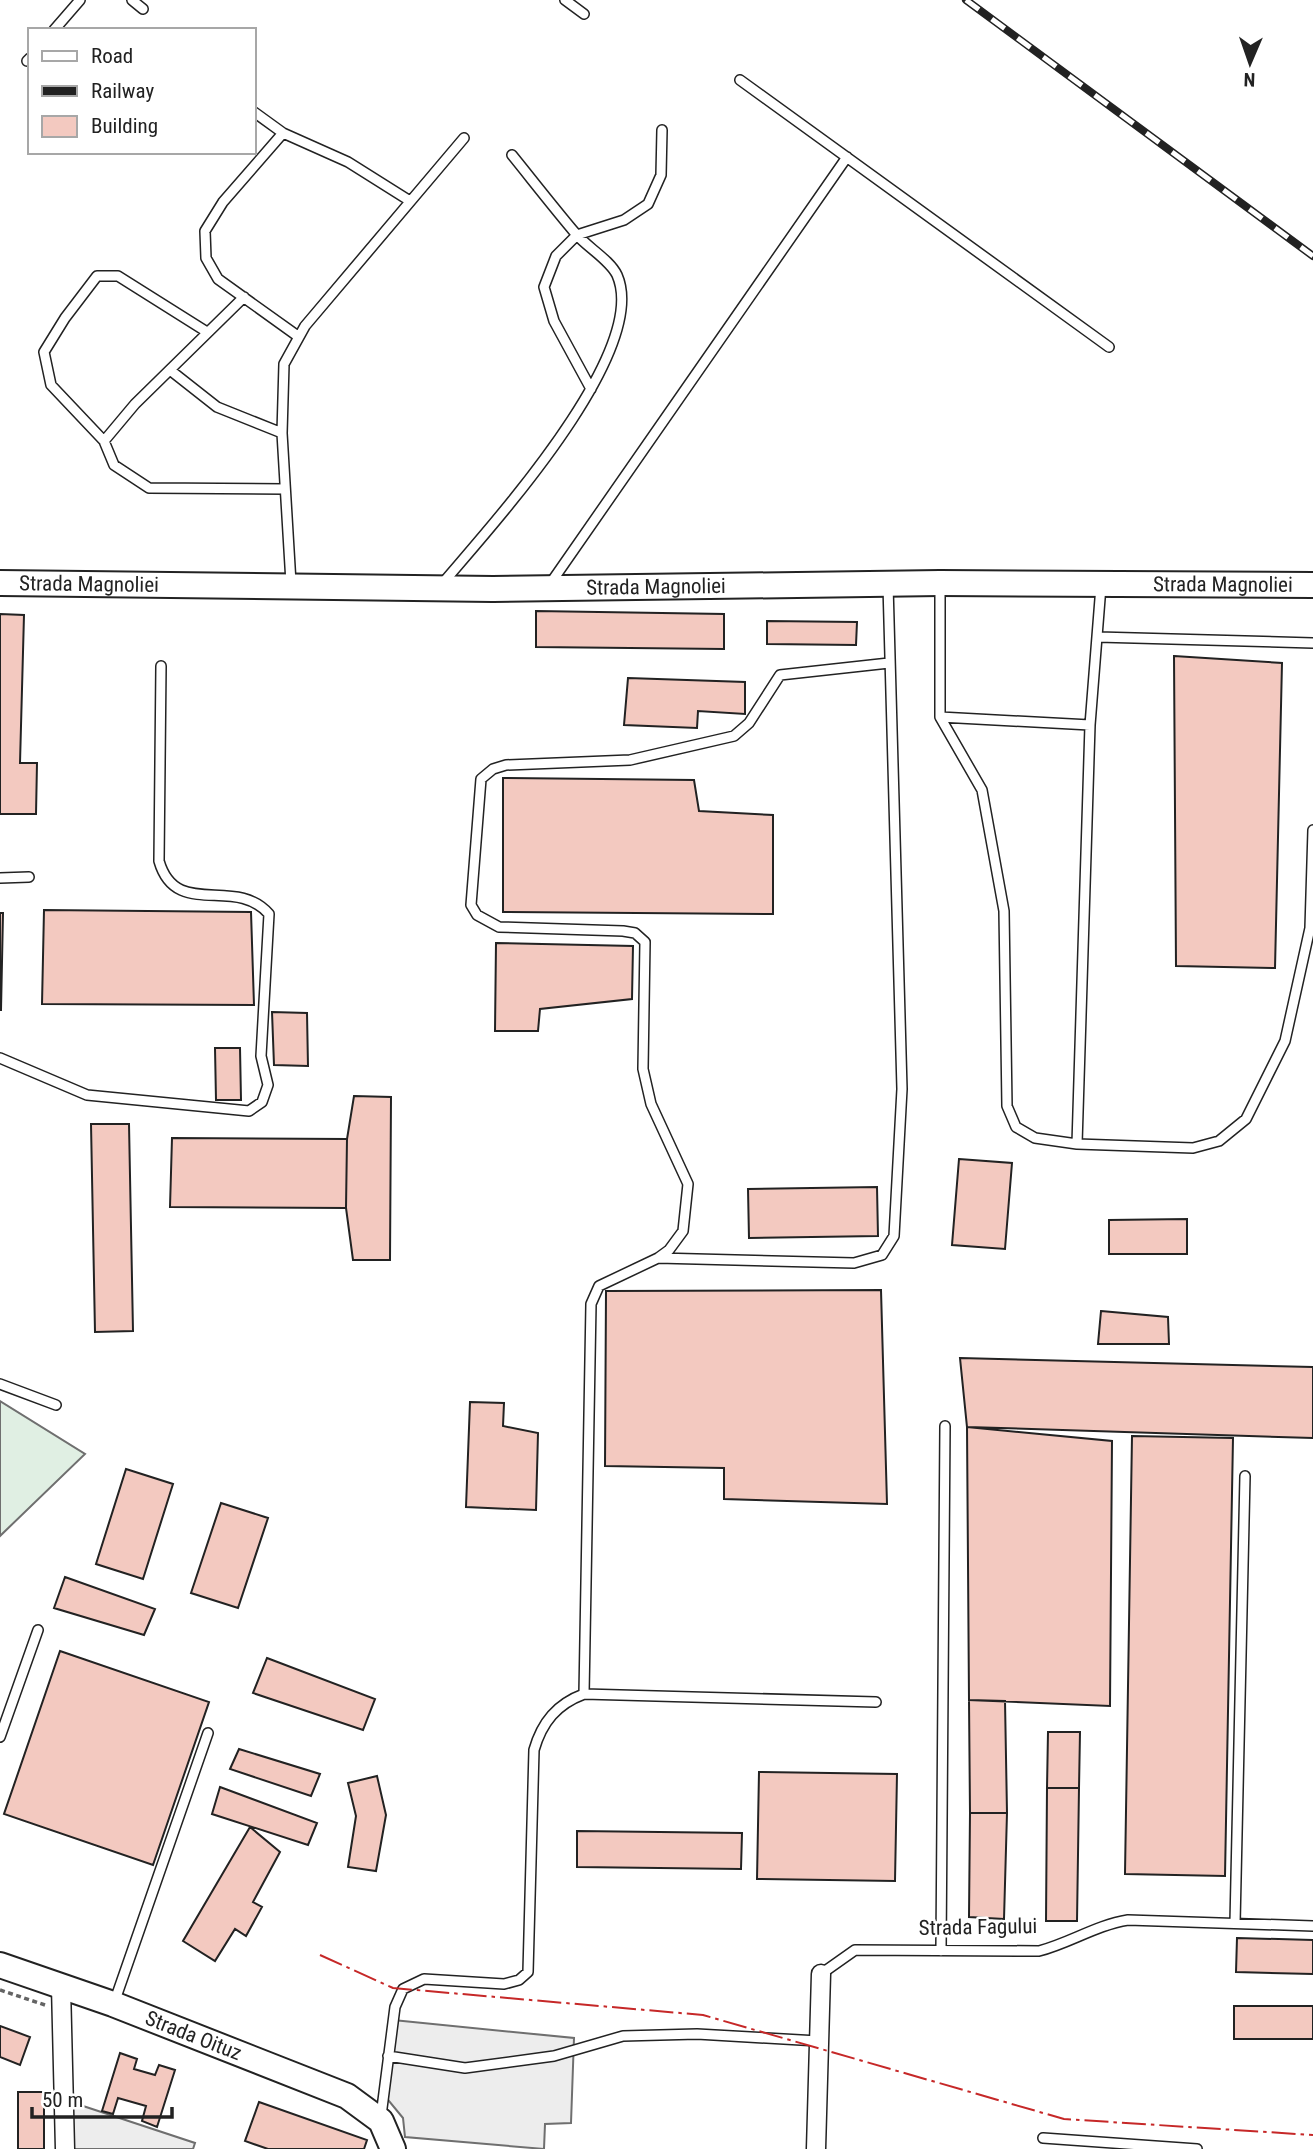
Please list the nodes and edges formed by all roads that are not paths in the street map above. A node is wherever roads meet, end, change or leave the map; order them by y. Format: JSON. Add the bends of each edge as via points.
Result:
{"nodes":[{"id":1,"x":80,"y":0,"type":"edge"},
{"id":2,"x":132,"y":0,"type":"edge"},
{"id":3,"x":565,"y":0,"type":"edge"},
{"id":4,"x":144,"y":9,"type":"dead end"},
{"id":5,"x":584,"y":14,"type":"dead end"},
{"id":6,"x":56,"y":28,"type":"edge"},
{"id":7,"x":740,"y":80,"type":"dead end"},
{"id":8,"x":256,"y":113,"type":"edge"},
{"id":9,"x":662,"y":130,"type":"dead end"},
{"id":10,"x":283,"y":133,"type":"junction"},
{"id":11,"x":464,"y":138,"type":"dead end"},
{"id":12,"x":512,"y":155,"type":"dead end"},
{"id":13,"x":847,"y":157,"type":"junction"},
{"id":14,"x":410,"y":201,"type":"junction"},
{"id":15,"x":577,"y":235,"type":"junction"},
{"id":16,"x":244,"y":297,"type":"junction"},
{"id":17,"x":207,"y":332,"type":"junction"},
{"id":18,"x":299,"y":337,"type":"junction"},
{"id":19,"x":1108,"y":347,"type":"dead end"},
{"id":20,"x":170,"y":370,"type":"junction"},
{"id":21,"x":591,"y":389,"type":"junction"},
{"id":22,"x":282,"y":433,"type":"junction"},
{"id":23,"x":104,"y":441,"type":"junction"},
{"id":24,"x":285,"y":489,"type":"junction"},
{"id":25,"x":0,"y":583,"type":"edge"},
{"id":26,"x":940,"y":583,"type":"junction"},
{"id":27,"x":888,"y":584,"type":"junction"},
{"id":28,"x":1101,"y":584,"type":"junction"},
{"id":29,"x":1313,"y":585,"type":"edge"},
{"id":30,"x":291,"y":586,"type":"junction"},
{"id":31,"x":438,"y":588,"type":"junction"},
{"id":32,"x":547,"y":588,"type":"junction"},
{"id":33,"x":1098,"y":637,"type":"junction"},
{"id":34,"x":1313,"y":643,"type":"edge"},
{"id":35,"x":889,"y":663,"type":"junction"},
{"id":36,"x":161,"y":666,"type":"dead end"},
{"id":37,"x":940,"y":717,"type":"junction"},
{"id":38,"x":1090,"y":725,"type":"junction"},
{"id":39,"x":1313,"y":830,"type":"edge"},
{"id":40,"x":0,"y":877,"type":"edge"},
{"id":41,"x":29,"y":877,"type":"dead end"},
{"id":42,"x":0,"y":1058,"type":"edge"},
{"id":43,"x":1077,"y":1144,"type":"junction"},
{"id":44,"x":658,"y":1258,"type":"junction"},
{"id":45,"x":0,"y":1384,"type":"edge"},
{"id":46,"x":56,"y":1405,"type":"dead end"},
{"id":47,"x":945,"y":1426,"type":"dead end"},
{"id":48,"x":1245,"y":1476,"type":"dead end"},
{"id":49,"x":38,"y":1630,"type":"dead end"},
{"id":50,"x":584,"y":1694,"type":"junction"},
{"id":51,"x":876,"y":1702,"type":"dead end"},
{"id":52,"x":208,"y":1733,"type":"dead end"},
{"id":53,"x":0,"y":1737,"type":"edge"},
{"id":54,"x":1236,"y":1923,"type":"junction"},
{"id":55,"x":1313,"y":1926,"type":"edge"},
{"id":56,"x":941,"y":1951,"type":"junction"},
{"id":57,"x":0,"y":1965,"type":"edge"},
{"id":58,"x":821,"y":1974,"type":"joint"},
{"id":59,"x":61,"y":1986,"type":"junction"},
{"id":60,"x":113,"y":2004,"type":"junction"},
{"id":61,"x":818,"y":2041,"type":"junction"},
{"id":62,"x":388,"y":2056,"type":"junction"},
{"id":63,"x":381,"y":2121,"type":"junction"},
{"id":64,"x":1043,"y":2138,"type":"dead end"},
{"id":65,"x":65,"y":2149,"type":"edge"},
{"id":66,"x":393,"y":2149,"type":"edge"},
{"id":67,"x":816,"y":2149,"type":"edge"},
{"id":68,"x":1196,"y":2149,"type":"edge"}],
"edges":[{"from":1,"to":6,"type":"lane"},
{"from":2,"to":4,"type":"lane"},
{"from":3,"to":5,"type":"lane"},
{"from":7,"to":13,"type":"lane"},
{"from":8,"to":10,"type":"lane"},
{"from":9,"to":15,"type":"lane","via":[[660,175],[648,204],[624,220]]},
{"from":10,"to":14,"type":"lane","via":[[348,162]]},
{"from":10,"to":16,"type":"lane","via":[[223,202],[205,232],[206,258],[218,279]]},
{"from":11,"to":14,"type":"lane"},
{"from":12,"to":15,"type":"lane"},
{"from":13,"to":19,"type":"lane"},
{"from":13,"to":32,"type":"lane"},
{"from":14,"to":18,"type":"lane"},
{"from":15,"to":21,"type":"lane","via":[[556,256],[544,287],[554,321]]},
{"from":15,"to":21,"type":"lane","via":[[616,274],[623,306]]},
{"from":16,"to":17,"type":"lane"},
{"from":16,"to":18,"type":"lane"},
{"from":17,"to":20,"type":"lane"},
{"from":17,"to":23,"type":"lane","via":[[118,276],[97,276],[44,352],[51,385]]},
{"from":18,"to":22,"type":"lane","via":[[284,364]]},
{"from":20,"to":22,"type":"lane","via":[[217,407]]},
{"from":20,"to":23,"type":"lane"},
{"from":21,"to":31,"type":"lane","via":[[531,479]]},
{"from":22,"to":24,"type":"lane"},
{"from":23,"to":24,"type":"lane","via":[[114,465],[149,488]]},
{"from":24,"to":30,"type":"lane"},
{"from":25,"to":30,"type":"main road","name":"Strada Magnoliei"},
{"from":26,"to":27,"type":"main road","name":"Strada Magnoliei"},
{"from":26,"to":28,"type":"main road","name":"Strada Magnoliei"},
{"from":26,"to":37,"type":"lane"},
{"from":27,"to":32,"type":"main road","name":"Strada Magnoliei"},
{"from":27,"to":35,"type":"lane"},
{"from":28,"to":29,"type":"main road","name":"Strada Magnoliei"},
{"from":28,"to":33,"type":"lane"},
{"from":30,"to":31,"type":"main road","name":"Strada Magnoliei"},
{"from":31,"to":32,"type":"main road","name":"Strada Magnoliei"},
{"from":33,"to":34,"type":"lane"},
{"from":33,"to":38,"type":"lane"},
{"from":35,"to":44,"type":"lane","via":[[902,1089],[894,1236],[882,1255],[854,1262]]},
{"from":35,"to":44,"type":"lane","via":[[780,675],[749,723],[734,736],[630,760],[506,765],[481,779],[471,905],[477,915],[499,927],[635,933],[645,942],[643,1069],[651,1104],[688,1184],[683,1231]]},
{"from":36,"to":42,"type":"lane","via":[[159,862],[164,878],[175,889],[194,894],[244,897],[269,914],[261,1056],[268,1085],[262,1102],[249,1111],[87,1095]]},
{"from":37,"to":38,"type":"lane"},
{"from":37,"to":43,"type":"lane","via":[[982,790],[1004,911],[1007,1106],[1016,1127],[1035,1138]]},
{"from":38,"to":43,"type":"lane"},
{"from":39,"to":43,"type":"lane","via":[[1310,928],[1285,1041],[1246,1119],[1219,1141],[1193,1149]]},
{"from":40,"to":41,"type":"lane"},
{"from":44,"to":50,"type":"lane","via":[[599,1286],[591,1304]]},
{"from":45,"to":46,"type":"lane"},
{"from":47,"to":56,"type":"lane"},
{"from":48,"to":54,"type":"lane"},
{"from":49,"to":53,"type":"lane"},
{"from":50,"to":51,"type":"lane"},
{"from":50,"to":62,"type":"lane","via":[[564,1701],[540,1728],[534,1750],[528,1972],[519,1980],[504,1983],[424,1979],[403,1989],[395,2007]]},
{"from":52,"to":60,"type":"lane"},
{"from":54,"to":55,"type":"lane","name":"Strada Fagului"},
{"from":54,"to":56,"type":"lane","name":"Strada Fagului","via":[[1128,1920],[1104,1924],[1068,1943],[1039,1951]]},
{"from":56,"to":58,"type":"lane","name":"Strada Fagului","via":[[855,1950]]},
{"from":57,"to":59,"type":"main road","name":"Strada Oituz"},
{"from":58,"to":61,"type":"street","name":"Strada Fagului"},
{"from":59,"to":60,"type":"main road","name":"Strada Oituz"},
{"from":59,"to":65,"type":"street"},
{"from":60,"to":63,"type":"main road","name":"Strada Oituz","via":[[324,2086]]},
{"from":61,"to":62,"type":"lane","via":[[697,2034],[623,2036],[554,2056],[465,2068]]},
{"from":61,"to":67,"type":"street","name":"Strada Fagului"},
{"from":62,"to":63,"type":"lane"},
{"from":63,"to":66,"type":"main road"},
{"from":64,"to":68,"type":"lane"}]}
